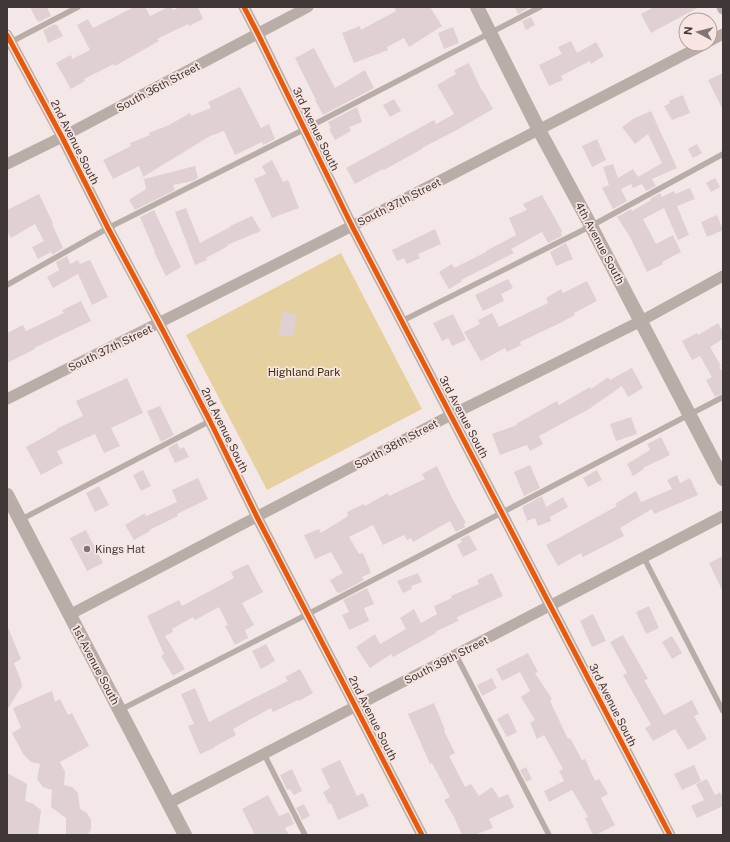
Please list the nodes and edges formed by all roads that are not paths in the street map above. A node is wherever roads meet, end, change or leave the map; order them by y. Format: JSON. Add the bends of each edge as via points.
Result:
{"nodes":[{"id":1,"x":78,"y":7,"type":"edge"},
{"id":2,"x":244,"y":7,"type":"edge"},
{"id":3,"x":308,"y":7,"type":"edge"},
{"id":4,"x":477,"y":7,"type":"edge"},
{"id":5,"x":540,"y":7,"type":"edge"},
{"id":6,"x":491,"y":33,"type":"junction"},
{"id":7,"x":258,"y":34,"type":"junction"},
{"id":8,"x":8,"y":40,"type":"edge"},
{"id":9,"x":690,"y":52,"type":"edge"},
{"id":10,"x":305,"y":129,"type":"junction"},
{"id":11,"x":539,"y":130,"type":"junction"},
{"id":12,"x":62,"y":137,"type":"junction"},
{"id":13,"x":723,"y":154,"type":"edge"},
{"id":14,"x":7,"y":164,"type":"edge"},
{"id":15,"x":352,"y":226,"type":"junction"},
{"id":16,"x":591,"y":226,"type":"junction"},
{"id":17,"x":108,"y":228,"type":"junction"},
{"id":18,"x":723,"y":276,"type":"edge"},
{"id":19,"x":7,"y":285,"type":"edge"},
{"id":20,"x":402,"y":321,"type":"junction"},
{"id":21,"x":641,"y":321,"type":"junction"},
{"id":22,"x":160,"y":323,"type":"junction"},
{"id":23,"x":723,"y":397,"type":"edge"},
{"id":24,"x":7,"y":399,"type":"edge"},
{"id":25,"x":689,"y":414,"type":"junction"},
{"id":26,"x":451,"y":415,"type":"junction"},
{"id":27,"x":210,"y":422,"type":"junction"},
{"id":28,"x":723,"y":479,"type":"edge"},
{"id":29,"x":7,"y":495,"type":"edge"},
{"id":30,"x":502,"y":513,"type":"junction"},
{"id":31,"x":723,"y":516,"type":"edge"},
{"id":32,"x":257,"y":517,"type":"junction"},
{"id":33,"x":20,"y":520,"type":"junction"},
{"id":34,"x":644,"y":558,"type":"junction"},
{"id":35,"x":551,"y":606,"type":"junction"},
{"id":36,"x":69,"y":614,"type":"junction"},
{"id":37,"x":308,"y":614,"type":"junction"},
{"id":38,"x":456,"y":655,"type":"junction"},
{"id":39,"x":355,"y":706,"type":"junction"},
{"id":40,"x":120,"y":710,"type":"junction"},
{"id":41,"x":723,"y":711,"type":"edge"},
{"id":42,"x":264,"y":754,"type":"junction"},
{"id":43,"x":169,"y":803,"type":"junction"},
{"id":44,"x":185,"y":835,"type":"edge"},
{"id":45,"x":305,"y":835,"type":"edge"},
{"id":46,"x":422,"y":835,"type":"edge"},
{"id":47,"x":549,"y":835,"type":"edge"},
{"id":48,"x":670,"y":835,"type":"edge"}],
"edges":[{"from":1,"to":8,"type":"lane"},
{"from":2,"to":7,"type":"street","name":"3rd Avenue South"},
{"from":3,"to":7,"type":"street","name":"South 36th Street"},
{"from":4,"to":6,"type":"street","name":"4th Avenue South"},
{"from":5,"to":6,"type":"lane"},
{"from":6,"to":10,"type":"lane"},
{"from":6,"to":11,"type":"street","name":"4th Avenue South"},
{"from":7,"to":10,"type":"street","name":"3rd Avenue South"},
{"from":7,"to":12,"type":"street","name":"South 36th Street"},
{"from":8,"to":12,"type":"street","name":"2nd Avenue South"},
{"from":9,"to":11,"type":"street","name":"South 37th Street"},
{"from":10,"to":15,"type":"street","name":"3rd Avenue South"},
{"from":10,"to":17,"type":"lane"},
{"from":11,"to":15,"type":"street","name":"South 37th Street"},
{"from":11,"to":16,"type":"street","name":"4th Avenue South"},
{"from":12,"to":14,"type":"street","name":"South 36th Street"},
{"from":12,"to":17,"type":"street","name":"2nd Avenue South"},
{"from":13,"to":16,"type":"lane"},
{"from":15,"to":20,"type":"street","name":"3rd Avenue South"},
{"from":15,"to":22,"type":"street","name":"South 37th Street"},
{"from":16,"to":20,"type":"lane"},
{"from":16,"to":21,"type":"street","name":"4th Avenue South"},
{"from":17,"to":19,"type":"lane"},
{"from":17,"to":22,"type":"street","name":"2nd Avenue South"},
{"from":18,"to":21,"type":"street","name":"South 38th Street"},
{"from":20,"to":26,"type":"street","name":"3rd Avenue South"},
{"from":21,"to":25,"type":"street","name":"4th Avenue South"},
{"from":21,"to":26,"type":"street","name":"South 38th Street"},
{"from":22,"to":24,"type":"street","name":"South 37th Street"},
{"from":22,"to":27,"type":"street","name":"2nd Avenue South"},
{"from":23,"to":25,"type":"lane"},
{"from":25,"to":28,"type":"street","name":"4th Avenue South"},
{"from":25,"to":30,"type":"lane"},
{"from":26,"to":30,"type":"street","name":"3rd Avenue South"},
{"from":26,"to":32,"type":"street","name":"South 38th Street"},
{"from":27,"to":32,"type":"street","name":"2nd Avenue South"},
{"from":27,"to":33,"type":"lane"},
{"from":29,"to":33,"type":"street","name":"1st Avenue South"},
{"from":30,"to":35,"type":"street","name":"3rd Avenue South"},
{"from":30,"to":37,"type":"lane"},
{"from":31,"to":34,"type":"street","name":"South 39th Street"},
{"from":32,"to":36,"type":"street","name":"South 38th Street"},
{"from":32,"to":37,"type":"street","name":"2nd Avenue South"},
{"from":33,"to":36,"type":"street","name":"1st Avenue South"},
{"from":34,"to":35,"type":"street","name":"South 39th Street"},
{"from":34,"to":41,"type":"lane"},
{"from":35,"to":38,"type":"street","name":"South 39th Street"},
{"from":35,"to":48,"type":"street","name":"3rd Avenue South"},
{"from":36,"to":40,"type":"street","name":"1st Avenue South"},
{"from":37,"to":39,"type":"street","name":"2nd Avenue South"},
{"from":37,"to":40,"type":"lane"},
{"from":38,"to":39,"type":"street","name":"South 39th Street"},
{"from":38,"to":47,"type":"lane"},
{"from":39,"to":42,"type":"street","name":"South 39th Street"},
{"from":39,"to":46,"type":"street","name":"2nd Avenue South"},
{"from":40,"to":43,"type":"street","name":"1st Avenue South"},
{"from":42,"to":43,"type":"street","name":"South 39th Street"},
{"from":42,"to":45,"type":"lane"},
{"from":43,"to":44,"type":"street","name":"1st Avenue South"}]}
